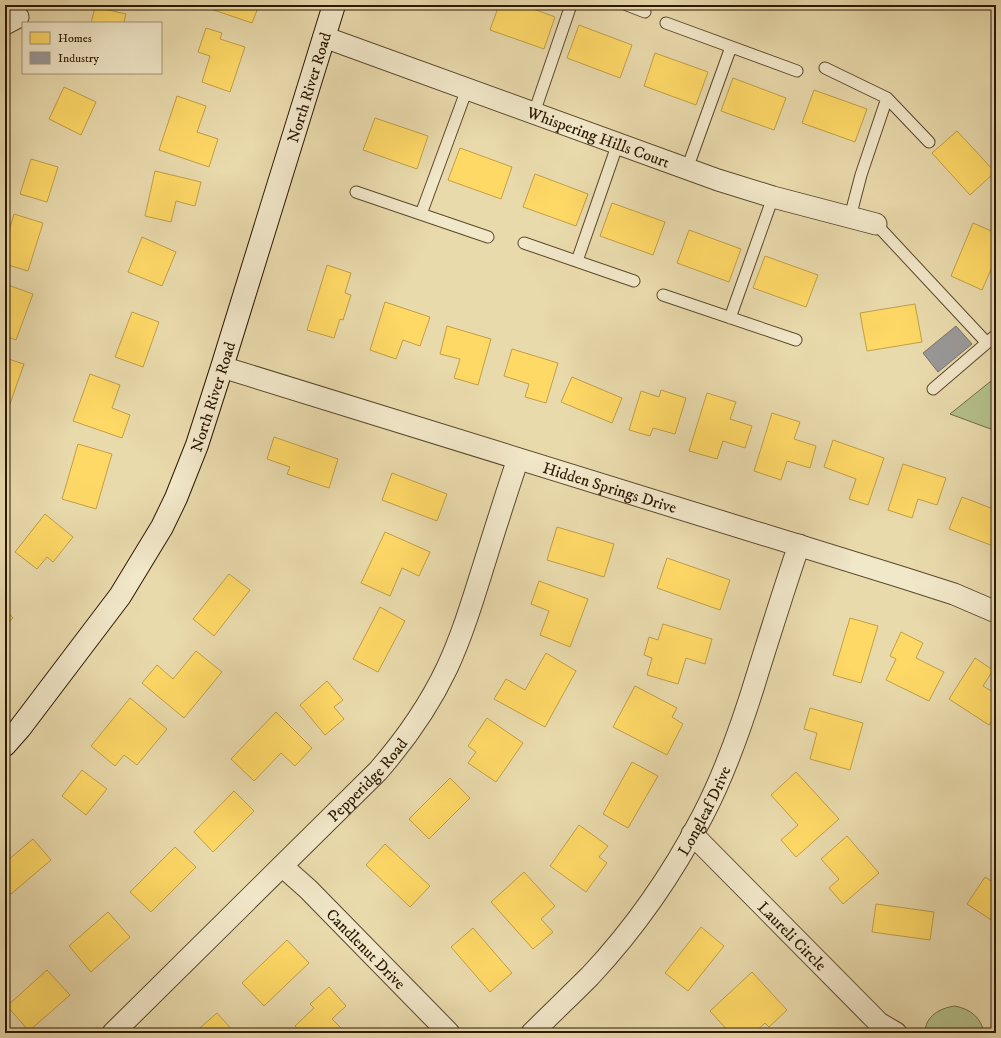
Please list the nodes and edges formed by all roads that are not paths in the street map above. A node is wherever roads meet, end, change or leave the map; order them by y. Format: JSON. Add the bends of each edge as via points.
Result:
{"nodes":[{"id":1,"x":334,"y":5,"type":"edge"},
{"id":2,"x":571,"y":5,"type":"edge"},
{"id":3,"x":627,"y":5,"type":"edge"},
{"id":4,"x":645,"y":12,"type":"dead end"},
{"id":5,"x":666,"y":23,"type":"dead end"},
{"id":6,"x":324,"y":37,"type":"junction"},
{"id":7,"x":731,"y":47,"type":"junction"},
{"id":8,"x":825,"y":68,"type":"dead end"},
{"id":9,"x":797,"y":71,"type":"dead end"},
{"id":10,"x":467,"y":89,"type":"junction"},
{"id":11,"x":887,"y":98,"type":"junction"},
{"id":12,"x":534,"y":113,"type":"junction"},
{"id":13,"x":929,"y":142,"type":"dead end"},
{"id":14,"x":618,"y":143,"type":"junction"},
{"id":15,"x":687,"y":169,"type":"junction"},
{"id":16,"x":356,"y":192,"type":"dead end"},
{"id":17,"x":773,"y":196,"type":"junction"},
{"id":18,"x":421,"y":214,"type":"junction"},
{"id":19,"x":850,"y":217,"type":"junction"},
{"id":20,"x":876,"y":224,"type":"joint"},
{"id":21,"x":488,"y":237,"type":"dead end"},
{"id":22,"x":524,"y":242,"type":"dead end"},
{"id":23,"x":578,"y":261,"type":"junction"},
{"id":24,"x":634,"y":281,"type":"dead end"},
{"id":25,"x":663,"y":295,"type":"dead end"},
{"id":26,"x":730,"y":318,"type":"junction"},
{"id":27,"x":996,"y":335,"type":"edge"},
{"id":28,"x":796,"y":340,"type":"dead end"},
{"id":29,"x":987,"y":343,"type":"junction"},
{"id":30,"x":222,"y":367,"type":"junction"},
{"id":31,"x":933,"y":388,"type":"dead end"},
{"id":32,"x":518,"y":459,"type":"junction"},
{"id":33,"x":798,"y":545,"type":"junction"},
{"id":34,"x":996,"y":612,"type":"edge"},
{"id":35,"x":5,"y":745,"type":"edge"},
{"id":36,"x":692,"y":834,"type":"junction"},
{"id":37,"x":282,"y":866,"type":"junction"},
{"id":38,"x":113,"y":1033,"type":"edge"},
{"id":39,"x":449,"y":1033,"type":"edge"},
{"id":40,"x":532,"y":1033,"type":"edge"},
{"id":41,"x":896,"y":1033,"type":"edge"}],
"edges":[{"from":1,"to":6,"type":"street","name":"North River Road"},
{"from":2,"to":12,"type":"lane"},
{"from":3,"to":4,"type":"lane"},
{"from":5,"to":7,"type":"lane"},
{"from":6,"to":10,"type":"street","name":"Whispering Hills Court"},
{"from":6,"to":30,"type":"street","name":"North River Road"},
{"from":7,"to":9,"type":"lane"},
{"from":7,"to":15,"type":"lane"},
{"from":8,"to":11,"type":"lane"},
{"from":10,"to":12,"type":"street","name":"Whispering Hills Court"},
{"from":10,"to":18,"type":"lane"},
{"from":11,"to":13,"type":"lane"},
{"from":11,"to":19,"type":"lane"},
{"from":12,"to":14,"type":"street","name":"Whispering Hills Court"},
{"from":14,"to":15,"type":"street","name":"Whispering Hills Court"},
{"from":14,"to":23,"type":"lane"},
{"from":15,"to":17,"type":"street","name":"Whispering Hills Court"},
{"from":16,"to":18,"type":"lane"},
{"from":17,"to":19,"type":"street","name":"Whispering Hills Court"},
{"from":17,"to":26,"type":"lane"},
{"from":18,"to":21,"type":"lane"},
{"from":19,"to":20,"type":"street","name":"Whispering Hills Court"},
{"from":20,"to":29,"type":"lane"},
{"from":22,"to":23,"type":"lane"},
{"from":23,"to":24,"type":"lane"},
{"from":25,"to":26,"type":"lane"},
{"from":26,"to":28,"type":"lane"},
{"from":27,"to":29,"type":"lane"},
{"from":29,"to":31,"type":"lane"},
{"from":30,"to":32,"type":"street","name":"Hidden Springs Drive"},
{"from":30,"to":35,"type":"street","name":"North River Road","via":[[196,445],[162,527],[120,596]]},
{"from":32,"to":33,"type":"street","name":"Hidden Springs Drive"},
{"from":32,"to":37,"type":"street","name":"Pepperidge Road","via":[[462,633],[432,697],[406,737],[378,771]]},
{"from":33,"to":34,"type":"street","name":"Hidden Springs Drive","via":[[954,594]]},
{"from":33,"to":36,"type":"street","name":"Longleaf Drive","via":[[740,730],[723,772]]},
{"from":36,"to":40,"type":"street","name":"Longleaf Drive","via":[[668,876],[626,933],[591,975]]},
{"from":36,"to":41,"type":"street","name":"Laureli Circle","via":[[879,1023]]},
{"from":37,"to":38,"type":"street","name":"Pepperidge Road"},
{"from":37,"to":39,"type":"street","name":"Candlenut Drive","via":[[308,889]]}]}
